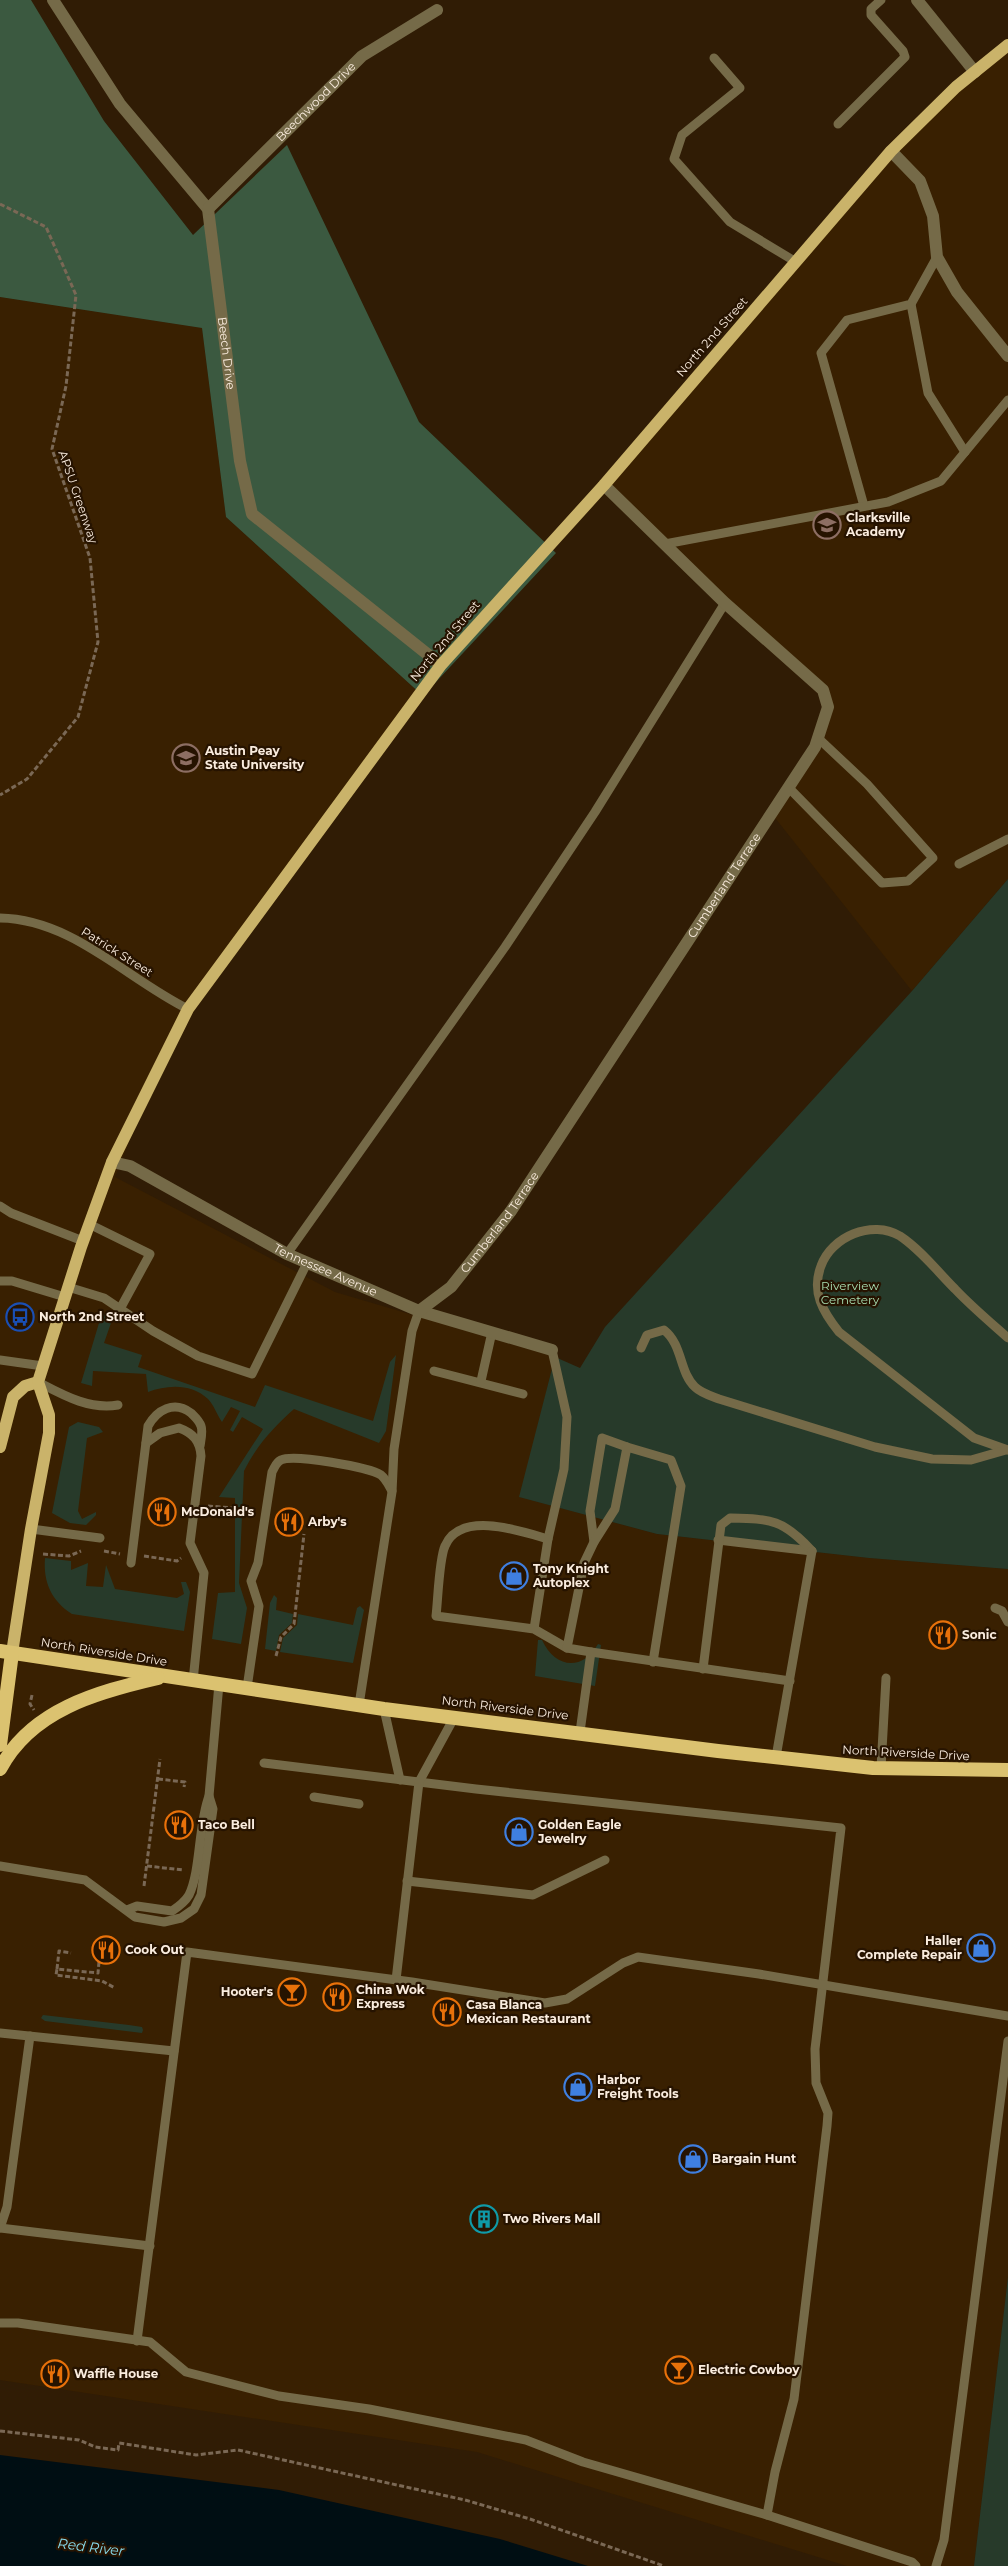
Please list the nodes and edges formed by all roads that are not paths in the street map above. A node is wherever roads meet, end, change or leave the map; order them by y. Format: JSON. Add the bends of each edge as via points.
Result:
{"nodes":[{"id":1,"x":54,"y":0,"type":"edge"},
{"id":2,"x":881,"y":0,"type":"edge"},
{"id":3,"x":917,"y":0,"type":"edge"},
{"id":4,"x":437,"y":10,"type":"dead end"},
{"id":5,"x":1008,"y":44,"type":"edge"},
{"id":6,"x":714,"y":58,"type":"dead end"},
{"id":7,"x":975,"y":72,"type":"junction"},
{"id":8,"x":838,"y":124,"type":"dead end"},
{"id":9,"x":891,"y":151,"type":"junction"},
{"id":10,"x":208,"y":209,"type":"junction"},
{"id":11,"x":937,"y":257,"type":"junction"},
{"id":12,"x":796,"y":262,"type":"junction"},
{"id":13,"x":911,"y":304,"type":"junction"},
{"id":14,"x":1008,"y":356,"type":"edge"},
{"id":15,"x":1008,"y":400,"type":"edge"},
{"id":16,"x":965,"y":452,"type":"junction"},
{"id":17,"x":604,"y":485,"type":"junction"},
{"id":18,"x":864,"y":506,"type":"junction"},
{"id":19,"x":665,"y":544,"type":"junction"},
{"id":20,"x":725,"y":603,"type":"junction"},
{"id":21,"x":441,"y":665,"type":"junction"},
{"id":22,"x":818,"y":738,"type":"junction"},
{"id":23,"x":789,"y":788,"type":"junction"},
{"id":24,"x":1008,"y":839,"type":"edge"},
{"id":25,"x":959,"y":864,"type":"dead end"},
{"id":26,"x":0,"y":918,"type":"edge"},
{"id":27,"x":188,"y":1008,"type":"junction"},
{"id":28,"x":112,"y":1162,"type":"junction"},
{"id":29,"x":0,"y":1206,"type":"edge"},
{"id":30,"x":89,"y":1224,"type":"junction"},
{"id":31,"x":83,"y":1241,"type":"junction"},
{"id":32,"x":288,"y":1254,"type":"junction"},
{"id":33,"x":307,"y":1263,"type":"junction"},
{"id":34,"x":0,"y":1281,"type":"edge"},
{"id":35,"x":66,"y":1292,"type":"junction"},
{"id":36,"x":120,"y":1309,"type":"junction"},
{"id":37,"x":419,"y":1311,"type":"junction"},
{"id":38,"x":492,"y":1332,"type":"junction"},
{"id":39,"x":1006,"y":1332,"type":"edge"},
{"id":40,"x":641,"y":1348,"type":"dead end"},
{"id":41,"x":552,"y":1350,"type":"joint"},
{"id":42,"x":0,"y":1360,"type":"edge"},
{"id":43,"x":43,"y":1366,"type":"junction"},
{"id":44,"x":434,"y":1370,"type":"dead end"},
{"id":45,"x":480,"y":1381,"type":"junction"},
{"id":46,"x":38,"y":1382,"type":"junction"},
{"id":47,"x":523,"y":1394,"type":"dead end"},
{"id":48,"x":118,"y":1405,"type":"dead end"},
{"id":49,"x":146,"y":1443,"type":"junction"},
{"id":50,"x":200,"y":1446,"type":"junction"},
{"id":51,"x":0,"y":1447,"type":"edge"},
{"id":52,"x":627,"y":1448,"type":"junction"},
{"id":53,"x":1007,"y":1450,"type":"edge"},
{"id":54,"x":392,"y":1492,"type":"junction"},
{"id":55,"x":30,"y":1529,"type":"junction"},
{"id":56,"x":100,"y":1538,"type":"dead end"},
{"id":57,"x":548,"y":1539,"type":"junction"},
{"id":58,"x":718,"y":1540,"type":"junction"},
{"id":59,"x":594,"y":1542,"type":"junction"},
{"id":60,"x":812,"y":1550,"type":"junction"},
{"id":61,"x":131,"y":1563,"type":"dead end"},
{"id":62,"x":995,"y":1608,"type":"dead end"},
{"id":63,"x":1008,"y":1622,"type":"edge"},
{"id":64,"x":534,"y":1629,"type":"junction"},
{"id":65,"x":567,"y":1648,"type":"junction"},
{"id":66,"x":6,"y":1652,"type":"edge"},
{"id":67,"x":591,"y":1652,"type":"junction"},
{"id":68,"x":654,"y":1662,"type":"junction"},
{"id":69,"x":702,"y":1669,"type":"junction"},
{"id":70,"x":166,"y":1676,"type":"junction"},
{"id":71,"x":886,"y":1678,"type":"dead end"},
{"id":72,"x":193,"y":1680,"type":"junction"},
{"id":73,"x":790,"y":1681,"type":"junction"},
{"id":74,"x":219,"y":1684,"type":"junction"},
{"id":75,"x":247,"y":1688,"type":"junction"},
{"id":76,"x":359,"y":1705,"type":"junction"},
{"id":77,"x":384,"y":1709,"type":"junction"},
{"id":78,"x":455,"y":1716,"type":"junction"},
{"id":79,"x":580,"y":1732,"type":"junction"},
{"id":80,"x":0,"y":1745,"type":"edge"},
{"id":81,"x":776,"y":1758,"type":"junction"},
{"id":82,"x":264,"y":1763,"type":"dead end"},
{"id":83,"x":881,"y":1768,"type":"junction"},
{"id":84,"x":0,"y":1769,"type":"edge"},
{"id":85,"x":1008,"y":1770,"type":"edge"},
{"id":86,"x":400,"y":1780,"type":"junction"},
{"id":87,"x":420,"y":1782,"type":"junction"},
{"id":88,"x":209,"y":1796,"type":"junction"},
{"id":89,"x":314,"y":1798,"type":"dead end"},
{"id":90,"x":359,"y":1804,"type":"dead end"},
{"id":91,"x":605,"y":1860,"type":"dead end"},
{"id":92,"x":0,"y":1866,"type":"edge"},
{"id":93,"x":407,"y":1881,"type":"junction"},
{"id":94,"x":127,"y":1910,"type":"junction"},
{"id":95,"x":396,"y":1980,"type":"junction"},
{"id":96,"x":822,"y":1986,"type":"junction"},
{"id":97,"x":1008,"y":2016,"type":"edge"},
{"id":98,"x":0,"y":2033,"type":"edge"},
{"id":99,"x":30,"y":2036,"type":"junction"},
{"id":100,"x":1008,"y":2041,"type":"edge"},
{"id":101,"x":174,"y":2051,"type":"junction"},
{"id":102,"x":0,"y":2228,"type":"edge"},
{"id":103,"x":150,"y":2246,"type":"junction"},
{"id":104,"x":0,"y":2324,"type":"edge"},
{"id":105,"x":137,"y":2341,"type":"junction"},
{"id":106,"x":767,"y":2515,"type":"junction"},
{"id":107,"x":916,"y":2566,"type":"edge"},
{"id":108,"x":936,"y":2566,"type":"edge"}],
"edges":[{"from":1,"to":10,"type":"street","via":[[120,104]]},
{"from":2,"to":8,"type":"lane","via":[[871,9],[871,15],[903,51],[905,58]]},
{"from":3,"to":7,"type":"street"},
{"from":4,"to":10,"type":"street","name":"Beechwood Drive","via":[[362,56]]},
{"from":5,"to":7,"type":"main road","name":"North 2nd Street"},
{"from":6,"to":12,"type":"lane","via":[[740,88],[682,135],[674,159],[730,222]]},
{"from":7,"to":9,"type":"main road","name":"North 2nd Street"},
{"from":9,"to":11,"type":"street","via":[[920,181],[933,216]]},
{"from":9,"to":12,"type":"main road","name":"North 2nd Street"},
{"from":10,"to":21,"type":"street","name":"Beech Drive","via":[[240,461],[252,514]]},
{"from":11,"to":13,"type":"lane"},
{"from":11,"to":14,"type":"street","via":[[957,292]]},
{"from":12,"to":17,"type":"main road","name":"North 2nd Street"},
{"from":13,"to":16,"type":"lane","via":[[928,393]]},
{"from":13,"to":18,"type":"lane","via":[[847,320],[821,353]]},
{"from":15,"to":16,"type":"lane"},
{"from":16,"to":18,"type":"lane","via":[[941,481],[888,502]]},
{"from":17,"to":19,"type":"street","name":"Cumberland Terrace"},
{"from":17,"to":21,"type":"main road","name":"North 2nd Street"},
{"from":18,"to":19,"type":"lane"},
{"from":19,"to":20,"type":"street","name":"Cumberland Terrace"},
{"from":20,"to":22,"type":"street","name":"Cumberland Terrace","via":[[823,690],[828,707]]},
{"from":20,"to":32,"type":"lane","via":[[595,812],[505,947]]},
{"from":21,"to":27,"type":"main road","name":"North 2nd Street"},
{"from":22,"to":23,"type":"street","name":"Cumberland Terrace"},
{"from":22,"to":23,"type":"lane","via":[[867,784],[933,858],[908,881],[882,882]]},
{"from":23,"to":37,"type":"street","name":"Cumberland Terrace","via":[[511,1210],[451,1287]]},
{"from":24,"to":25,"type":"lane"},
{"from":26,"to":27,"type":"lane","name":"Patrick Street","via":[[49,928],[82,942],[163,996]]},
{"from":27,"to":28,"type":"main road","name":"North 2nd Street"},
{"from":28,"to":30,"type":"main road","name":"North 2nd Street"},
{"from":28,"to":32,"type":"street","name":"Tennessee Avenue","via":[[130,1166]]},
{"from":29,"to":31,"type":"lane"},
{"from":30,"to":31,"type":"main road","name":"North 2nd Street"},
{"from":30,"to":36,"type":"lane","via":[[150,1254]]},
{"from":31,"to":35,"type":"main road","name":"North 2nd Street"},
{"from":32,"to":33,"type":"street","name":"Tennessee Avenue"},
{"from":33,"to":36,"type":"lane","via":[[252,1374],[198,1356]]},
{"from":33,"to":37,"type":"street","name":"Tennessee Avenue"},
{"from":34,"to":35,"type":"lane"},
{"from":35,"to":36,"type":"lane","via":[[104,1298]]},
{"from":35,"to":43,"type":"main road","name":"North 2nd Street"},
{"from":37,"to":38,"type":"street","name":"Tennessee Avenue"},
{"from":37,"to":54,"type":"lane","via":[[412,1331],[394,1449]]},
{"from":38,"to":41,"type":"street","name":"Tennessee Avenue"},
{"from":38,"to":45,"type":"lane"},
{"from":39,"to":53,"type":"lane","via":[[898,1235],[866,1230],[850,1234],[838,1242],[821,1264],[817,1278],[818,1296],[826,1316],[839,1332],[974,1438]]},
{"from":40,"to":53,"type":"lane","via":[[647,1335],[664,1330],[673,1337],[690,1382],[702,1391],[875,1447],[932,1459],[971,1460]]},
{"from":41,"to":57,"type":"lane","via":[[567,1417],[564,1469]]},
{"from":42,"to":43,"type":"lane"},
{"from":43,"to":46,"type":"main road","name":"North 2nd Street"},
{"from":44,"to":45,"type":"lane"},
{"from":45,"to":47,"type":"lane"},
{"from":46,"to":48,"type":"lane","via":[[73,1400],[107,1407]]},
{"from":46,"to":51,"type":"main road","via":[[24,1386],[13,1397]]},
{"from":46,"to":55,"type":"main road","via":[[49,1415],[49,1433]]},
{"from":49,"to":50,"type":"lane","via":[[160,1433],[179,1428],[194,1436]]},
{"from":49,"to":50,"type":"lane","via":[[152,1419],[165,1408],[173,1406],[196,1418],[202,1426]]},
{"from":49,"to":61,"type":"lane"},
{"from":50,"to":72,"type":"lane","via":[[190,1543],[204,1573]]},
{"from":52,"to":59,"type":"lane","via":[[615,1510]]},
{"from":52,"to":59,"type":"lane","via":[[602,1438],[590,1511]]},
{"from":52,"to":68,"type":"lane","via":[[671,1460],[681,1486]]},
{"from":54,"to":75,"type":"lane","via":[[383,1476],[358,1467],[294,1458],[282,1459],[276,1464],[272,1472],[258,1563],[251,1581],[258,1606]]},
{"from":54,"to":76,"type":"lane"},
{"from":55,"to":56,"type":"lane"},
{"from":55,"to":66,"type":"main road"},
{"from":57,"to":64,"type":"lane"},
{"from":57,"to":64,"type":"lane","via":[[509,1528],[475,1526],[454,1533],[444,1547],[436,1616]]},
{"from":58,"to":60,"type":"lane"},
{"from":58,"to":60,"type":"lane","via":[[721,1525],[730,1518],[763,1519],[796,1533]]},
{"from":58,"to":69,"type":"lane"},
{"from":59,"to":65,"type":"lane","via":[[584,1563]]},
{"from":60,"to":73,"type":"lane"},
{"from":62,"to":63,"type":"lane","via":[[1002,1611]]},
{"from":64,"to":65,"type":"lane"},
{"from":65,"to":67,"type":"lane"},
{"from":66,"to":70,"type":"highway","name":"North Riverside Drive"},
{"from":66,"to":80,"type":"highway"},
{"from":67,"to":68,"type":"lane"},
{"from":67,"to":79,"type":"lane"},
{"from":68,"to":69,"type":"lane"},
{"from":69,"to":73,"type":"lane"},
{"from":70,"to":72,"type":"highway","name":"North Riverside Drive"},
{"from":70,"to":84,"type":"highway","via":[[113,1688],[58,1711],[23,1738]]},
{"from":71,"to":83,"type":"lane"},
{"from":72,"to":74,"type":"highway","name":"North Riverside Drive"},
{"from":73,"to":81,"type":"lane"},
{"from":74,"to":75,"type":"highway","name":"North Riverside Drive"},
{"from":74,"to":88,"type":"lane"},
{"from":75,"to":76,"type":"highway","name":"North Riverside Drive"},
{"from":76,"to":77,"type":"highway","name":"North Riverside Drive"},
{"from":77,"to":78,"type":"highway","name":"North Riverside Drive"},
{"from":77,"to":86,"type":"lane"},
{"from":78,"to":79,"type":"highway","name":"North Riverside Drive"},
{"from":78,"to":87,"type":"lane"},
{"from":79,"to":81,"type":"highway","name":"North Riverside Drive"},
{"from":81,"to":83,"type":"highway","name":"North Riverside Drive"},
{"from":82,"to":86,"type":"lane"},
{"from":83,"to":85,"type":"highway","name":"North Riverside Drive"},
{"from":86,"to":87,"type":"lane"},
{"from":87,"to":93,"type":"lane"},
{"from":87,"to":96,"type":"lane","via":[[841,1828]]},
{"from":88,"to":94,"type":"lane","via":[[188,1896],[172,1911],[137,1906]]},
{"from":88,"to":94,"type":"lane","via":[[213,1809],[201,1896],[194,1909],[181,1918],[164,1922],[135,1917]]},
{"from":89,"to":90,"type":"lane"},
{"from":91,"to":93,"type":"lane","via":[[533,1895]]},
{"from":92,"to":94,"type":"lane","via":[[85,1880]]},
{"from":93,"to":95,"type":"lane"},
{"from":95,"to":96,"type":"lane","via":[[545,2003],[567,1999],[638,1957]]},
{"from":95,"to":101,"type":"lane","via":[[187,1952]]},
{"from":96,"to":97,"type":"lane"},
{"from":96,"to":106,"type":"lane","via":[[815,2049],[816,2084],[828,2113],[794,2399]]},
{"from":98,"to":99,"type":"lane"},
{"from":99,"to":101,"type":"lane"},
{"from":99,"to":102,"type":"lane","via":[[7,2207]]},
{"from":100,"to":108,"type":"lane","via":[[944,2540]]},
{"from":101,"to":103,"type":"lane"},
{"from":102,"to":103,"type":"lane"},
{"from":103,"to":105,"type":"lane"},
{"from":104,"to":105,"type":"lane","via":[[18,2323]]},
{"from":105,"to":106,"type":"lane","via":[[150,2342],[186,2372],[278,2396],[370,2409],[526,2440],[583,2462]]},
{"from":106,"to":107,"type":"lane"}]}
